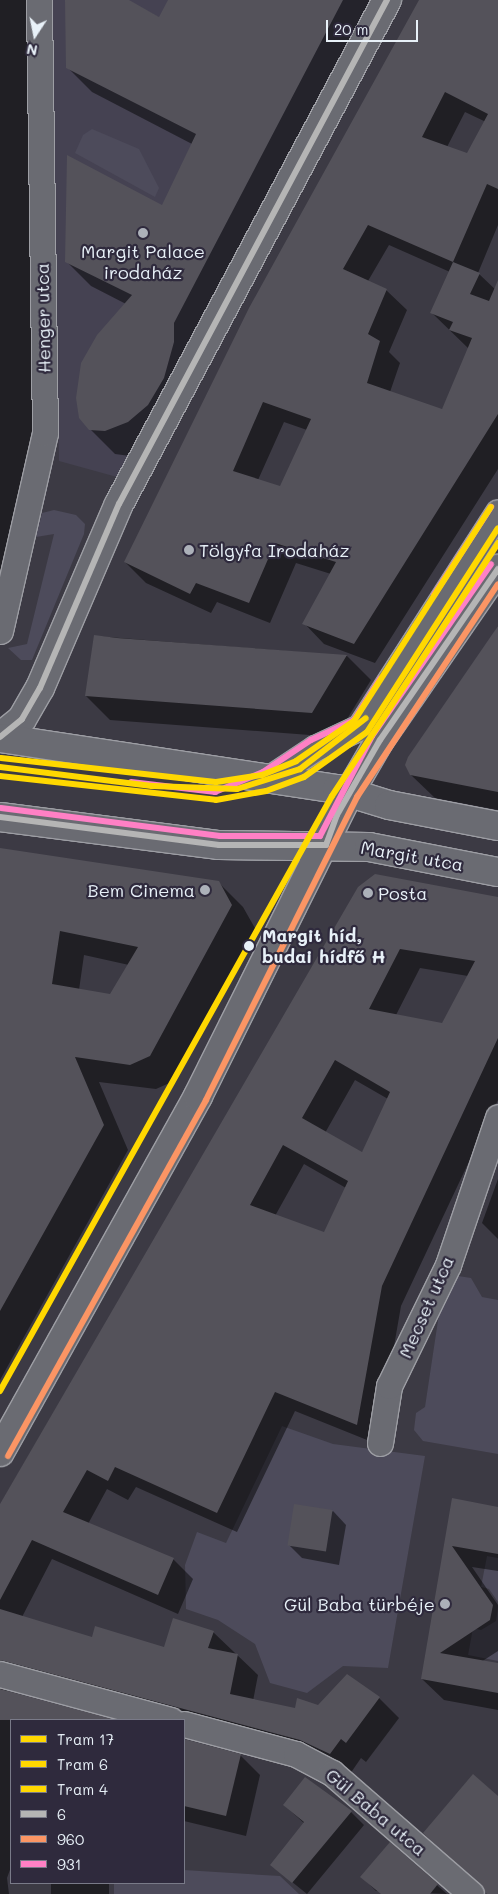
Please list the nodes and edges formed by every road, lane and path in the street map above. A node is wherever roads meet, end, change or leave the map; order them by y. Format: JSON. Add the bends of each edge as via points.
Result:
{"nodes":[{"id":1,"x":38,"y":0,"type":"edge"},
{"id":2,"x":387,"y":0,"type":"edge"},
{"id":3,"x":498,"y":512,"type":"edge"},
{"id":4,"x":498,"y":569,"type":"edge"},
{"id":5,"x":0,"y":631,"type":"edge"},
{"id":6,"x":0,"y":738,"type":"edge"},
{"id":7,"x":267,"y":780,"type":"junction"},
{"id":8,"x":350,"y":793,"type":"junction"},
{"id":9,"x":0,"y":817,"type":"edge"},
{"id":10,"x":498,"y":826,"type":"edge"},
{"id":11,"x":326,"y":845,"type":"junction"},
{"id":12,"x":498,"y":872,"type":"edge"},
{"id":13,"x":498,"y":1117,"type":"edge"},
{"id":14,"x":380,"y":1443,"type":"dead end"},
{"id":15,"x":0,"y":1452,"type":"edge"},
{"id":16,"x":0,"y":1674,"type":"edge"},
{"id":17,"x":166,"y":1719,"type":"edge"},
{"id":18,"x":185,"y":1724,"type":"edge"},
{"id":19,"x":471,"y":1894,"type":"edge"}],
"edges":[{"from":1,"to":5,"type":"street","name":"Henger utca","via":[[45,433]]},
{"from":2,"to":6,"type":"main road","via":[[119,504],[40,688],[22,719]]},
{"from":3,"to":7,"type":"street","via":[[360,727],[315,748]]},
{"from":4,"to":8,"type":"main road","via":[[380,740]]},
{"from":6,"to":7,"type":"main road"},
{"from":7,"to":8,"type":"main road"},
{"from":8,"to":10,"type":"main road"},
{"from":8,"to":11,"type":"main road"},
{"from":9,"to":11,"type":"main road","name":"Margit utca","via":[[219,845]]},
{"from":11,"to":12,"type":"main road","name":"Margit utca","via":[[369,847]]},
{"from":11,"to":15,"type":"main road","via":[[198,1096]]},
{"from":13,"to":14,"type":"street","name":"Mecset utca","via":[[448,1265],[389,1386]]},
{"from":16,"to":17,"type":"street"},
{"from":18,"to":19,"type":"street","name":"Gül Baba utca","via":[[296,1754],[332,1773]]}]}
